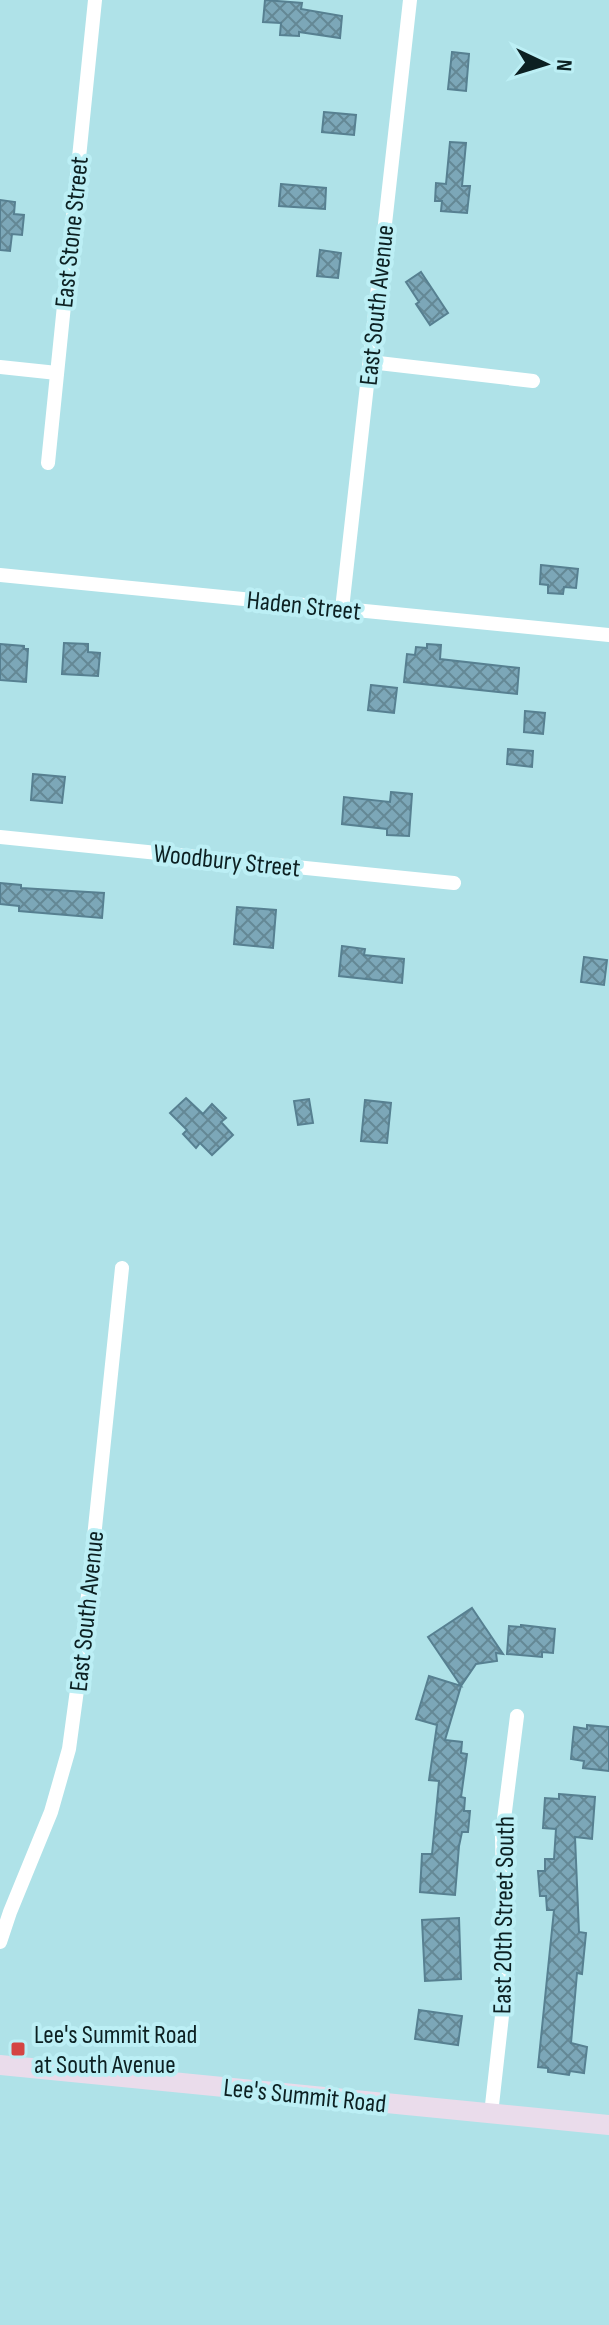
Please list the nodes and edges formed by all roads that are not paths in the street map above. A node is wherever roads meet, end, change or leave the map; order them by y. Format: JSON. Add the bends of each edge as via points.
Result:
{"nodes":[{"id":1,"x":95,"y":0,"type":"edge"},
{"id":2,"x":410,"y":0,"type":"edge"},
{"id":3,"x":370,"y":362,"type":"junction"},
{"id":4,"x":0,"y":367,"type":"edge"},
{"id":5,"x":57,"y":373,"type":"junction"},
{"id":6,"x":533,"y":381,"type":"dead end"},
{"id":7,"x":48,"y":463,"type":"dead end"},
{"id":8,"x":0,"y":575,"type":"edge"},
{"id":9,"x":342,"y":609,"type":"junction"},
{"id":10,"x":609,"y":635,"type":"edge"},
{"id":11,"x":0,"y":837,"type":"edge"},
{"id":12,"x":454,"y":883,"type":"dead end"},
{"id":13,"x":122,"y":1268,"type":"dead end"},
{"id":14,"x":517,"y":1716,"type":"dead end"},
{"id":15,"x":0,"y":1942,"type":"edge"},
{"id":16,"x":0,"y":2065,"type":"edge"},
{"id":17,"x":491,"y":2114,"type":"junction"},
{"id":18,"x":609,"y":2125,"type":"edge"}],
"edges":[{"from":1,"to":5,"type":"street","name":"East Stone Street"},
{"from":2,"to":3,"type":"street","name":"East South Avenue"},
{"from":3,"to":6,"type":"street"},
{"from":3,"to":9,"type":"street","name":"East South Avenue"},
{"from":4,"to":5,"type":"street"},
{"from":5,"to":7,"type":"street","name":"East Stone Street"},
{"from":8,"to":9,"type":"street","name":"Haden Street"},
{"from":9,"to":10,"type":"street","name":"Haden Street"},
{"from":11,"to":12,"type":"street","name":"Woodbury Street"},
{"from":13,"to":15,"type":"street","name":"East South Avenue","via":[[69,1749],[51,1812]]},
{"from":14,"to":17,"type":"street","name":"East 20th Street South","via":[[502,1835],[505,1989]]},
{"from":16,"to":17,"type":"main road","name":"Lee's Summit Road"},
{"from":17,"to":18,"type":"main road","name":"Lee's Summit Road"}]}
